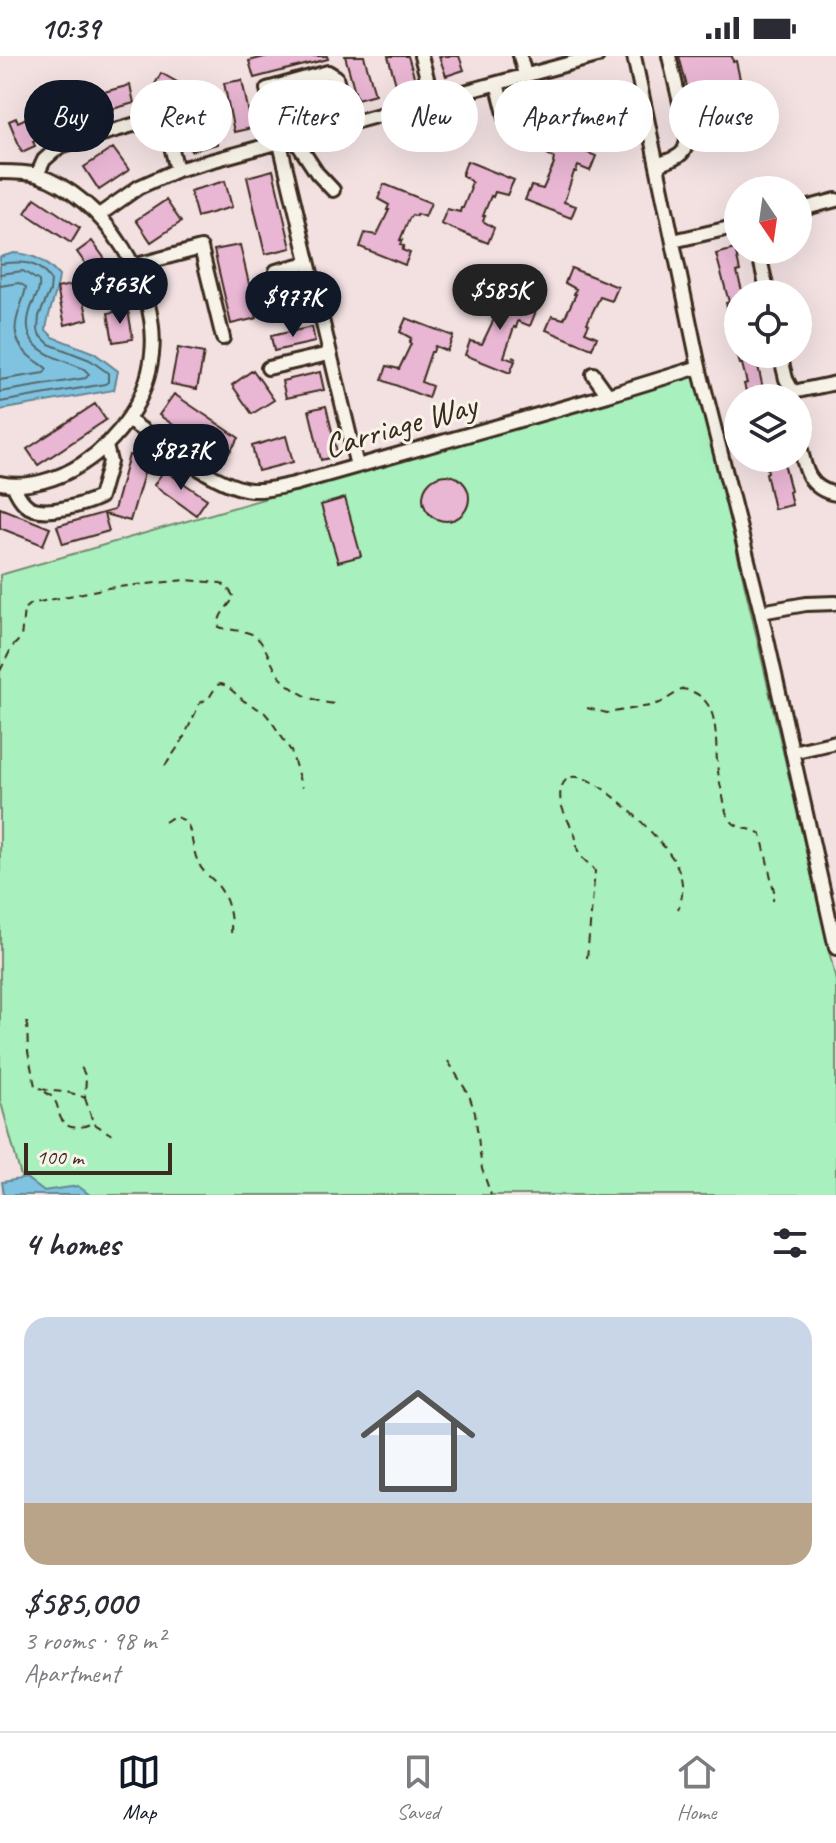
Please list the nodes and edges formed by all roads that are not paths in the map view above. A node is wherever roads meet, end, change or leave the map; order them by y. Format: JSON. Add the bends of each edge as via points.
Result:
{"nodes":[{"id":1,"x":421,"y":56,"type":"edge"},
{"id":2,"x":520,"y":56,"type":"edge"},
{"id":3,"x":597,"y":56,"type":"edge"},
{"id":4,"x":634,"y":56,"type":"edge"},
{"id":5,"x":669,"y":56,"type":"edge"},
{"id":6,"x":577,"y":58,"type":"edge"},
{"id":7,"x":525,"y":75,"type":"junction"},
{"id":8,"x":299,"y":80,"type":"edge"},
{"id":9,"x":337,"y":80,"type":"edge"},
{"id":10,"x":428,"y":80,"type":"edge"},
{"id":11,"x":508,"y":80,"type":"edge"},
{"id":12,"x":248,"y":151,"type":"edge"},
{"id":13,"x":282,"y":152,"type":"edge"},
{"id":14,"x":303,"y":152,"type":"edge"},
{"id":15,"x":657,"y":165,"type":"junction"},
{"id":16,"x":177,"y":170,"type":"junction"},
{"id":17,"x":0,"y":172,"type":"edge"},
{"id":18,"x":37,"y":175,"type":"junction"},
{"id":19,"x":333,"y":190,"type":"dead end"},
{"id":20,"x":836,"y":200,"type":"edge"},
{"id":21,"x":812,"y":206,"type":"edge"},
{"id":22,"x":99,"y":215,"type":"junction"},
{"id":23,"x":724,"y":229,"type":"edge"},
{"id":24,"x":673,"y":241,"type":"junction"},
{"id":25,"x":307,"y":263,"type":"junction"},
{"id":26,"x":133,"y":266,"type":"junction"},
{"id":27,"x":316,"y":297,"type":"junction"},
{"id":28,"x":223,"y":338,"type":"dead end"},
{"id":29,"x":329,"y":354,"type":"junction"},
{"id":30,"x":699,"y":367,"type":"junction"},
{"id":31,"x":268,"y":368,"type":"dead end"},
{"id":32,"x":593,"y":374,"type":"dead end"},
{"id":33,"x":836,"y":383,"type":"edge"},
{"id":34,"x":812,"y":390,"type":"edge"},
{"id":35,"x":608,"y":395,"type":"junction"},
{"id":36,"x":128,"y":420,"type":"junction"},
{"id":37,"x":106,"y":446,"type":"junction"},
{"id":38,"x":357,"y":466,"type":"junction"},
{"id":39,"x":806,"y":472,"type":"edge"},
{"id":40,"x":7,"y":484,"type":"edge"},
{"id":41,"x":829,"y":493,"type":"edge"},
{"id":42,"x":836,"y":603,"type":"edge"},
{"id":43,"x":761,"y":612,"type":"junction"},
{"id":44,"x":836,"y":742,"type":"edge"},
{"id":45,"x":792,"y":752,"type":"junction"},
{"id":46,"x":836,"y":948,"type":"edge"}],
"edges":[{"from":1,"to":10,"type":"street"},
{"from":2,"to":7,"type":"street"},
{"from":3,"to":6,"type":"street"},
{"from":4,"to":15,"type":"street"},
{"from":5,"to":15,"type":"street","via":[[688,144],[678,157]]},
{"from":6,"to":7,"type":"street"},
{"from":7,"to":11,"type":"street"},
{"from":8,"to":9,"type":"street","via":[[328,72]]},
{"from":12,"to":16,"type":"street"},
{"from":13,"to":25,"type":"street"},
{"from":14,"to":19,"type":"street"},
{"from":15,"to":24,"type":"street"},
{"from":16,"to":18,"type":"street","via":[[168,134],[161,124],[147,121],[60,146]]},
{"from":16,"to":22,"type":"street","via":[[139,187]]},
{"from":17,"to":18,"type":"street"},
{"from":18,"to":22,"type":"street","via":[[68,190]]},
{"from":20,"to":21,"type":"street"},
{"from":22,"to":26,"type":"street"},
{"from":23,"to":24,"type":"street"},
{"from":24,"to":30,"type":"street"},
{"from":25,"to":27,"type":"street"},
{"from":25,"to":27,"type":"street","via":[[276,271],[284,304]]},
{"from":26,"to":28,"type":"street","via":[[201,248]]},
{"from":26,"to":36,"type":"street","via":[[147,301],[152,353],[143,391]]},
{"from":27,"to":29,"type":"street"},
{"from":29,"to":31,"type":"street"},
{"from":29,"to":38,"type":"street"},
{"from":30,"to":35,"type":"street","name":"Carriage Way"},
{"from":30,"to":43,"type":"street"},
{"from":32,"to":35,"type":"street"},
{"from":33,"to":34,"type":"street"},
{"from":35,"to":38,"type":"street","name":"Carriage Way"},
{"from":36,"to":37,"type":"street"},
{"from":36,"to":38,"type":"street","name":"Carriage Way","via":[[212,476],[251,490]]},
{"from":37,"to":40,"type":"street","via":[[64,473],[25,485]]},
{"from":37,"to":40,"type":"street","via":[[110,462],[100,497],[91,501],[58,510],[30,508]]},
{"from":39,"to":41,"type":"street"},
{"from":42,"to":43,"type":"street"},
{"from":43,"to":45,"type":"street"},
{"from":44,"to":45,"type":"street"},
{"from":45,"to":46,"type":"street"}]}
